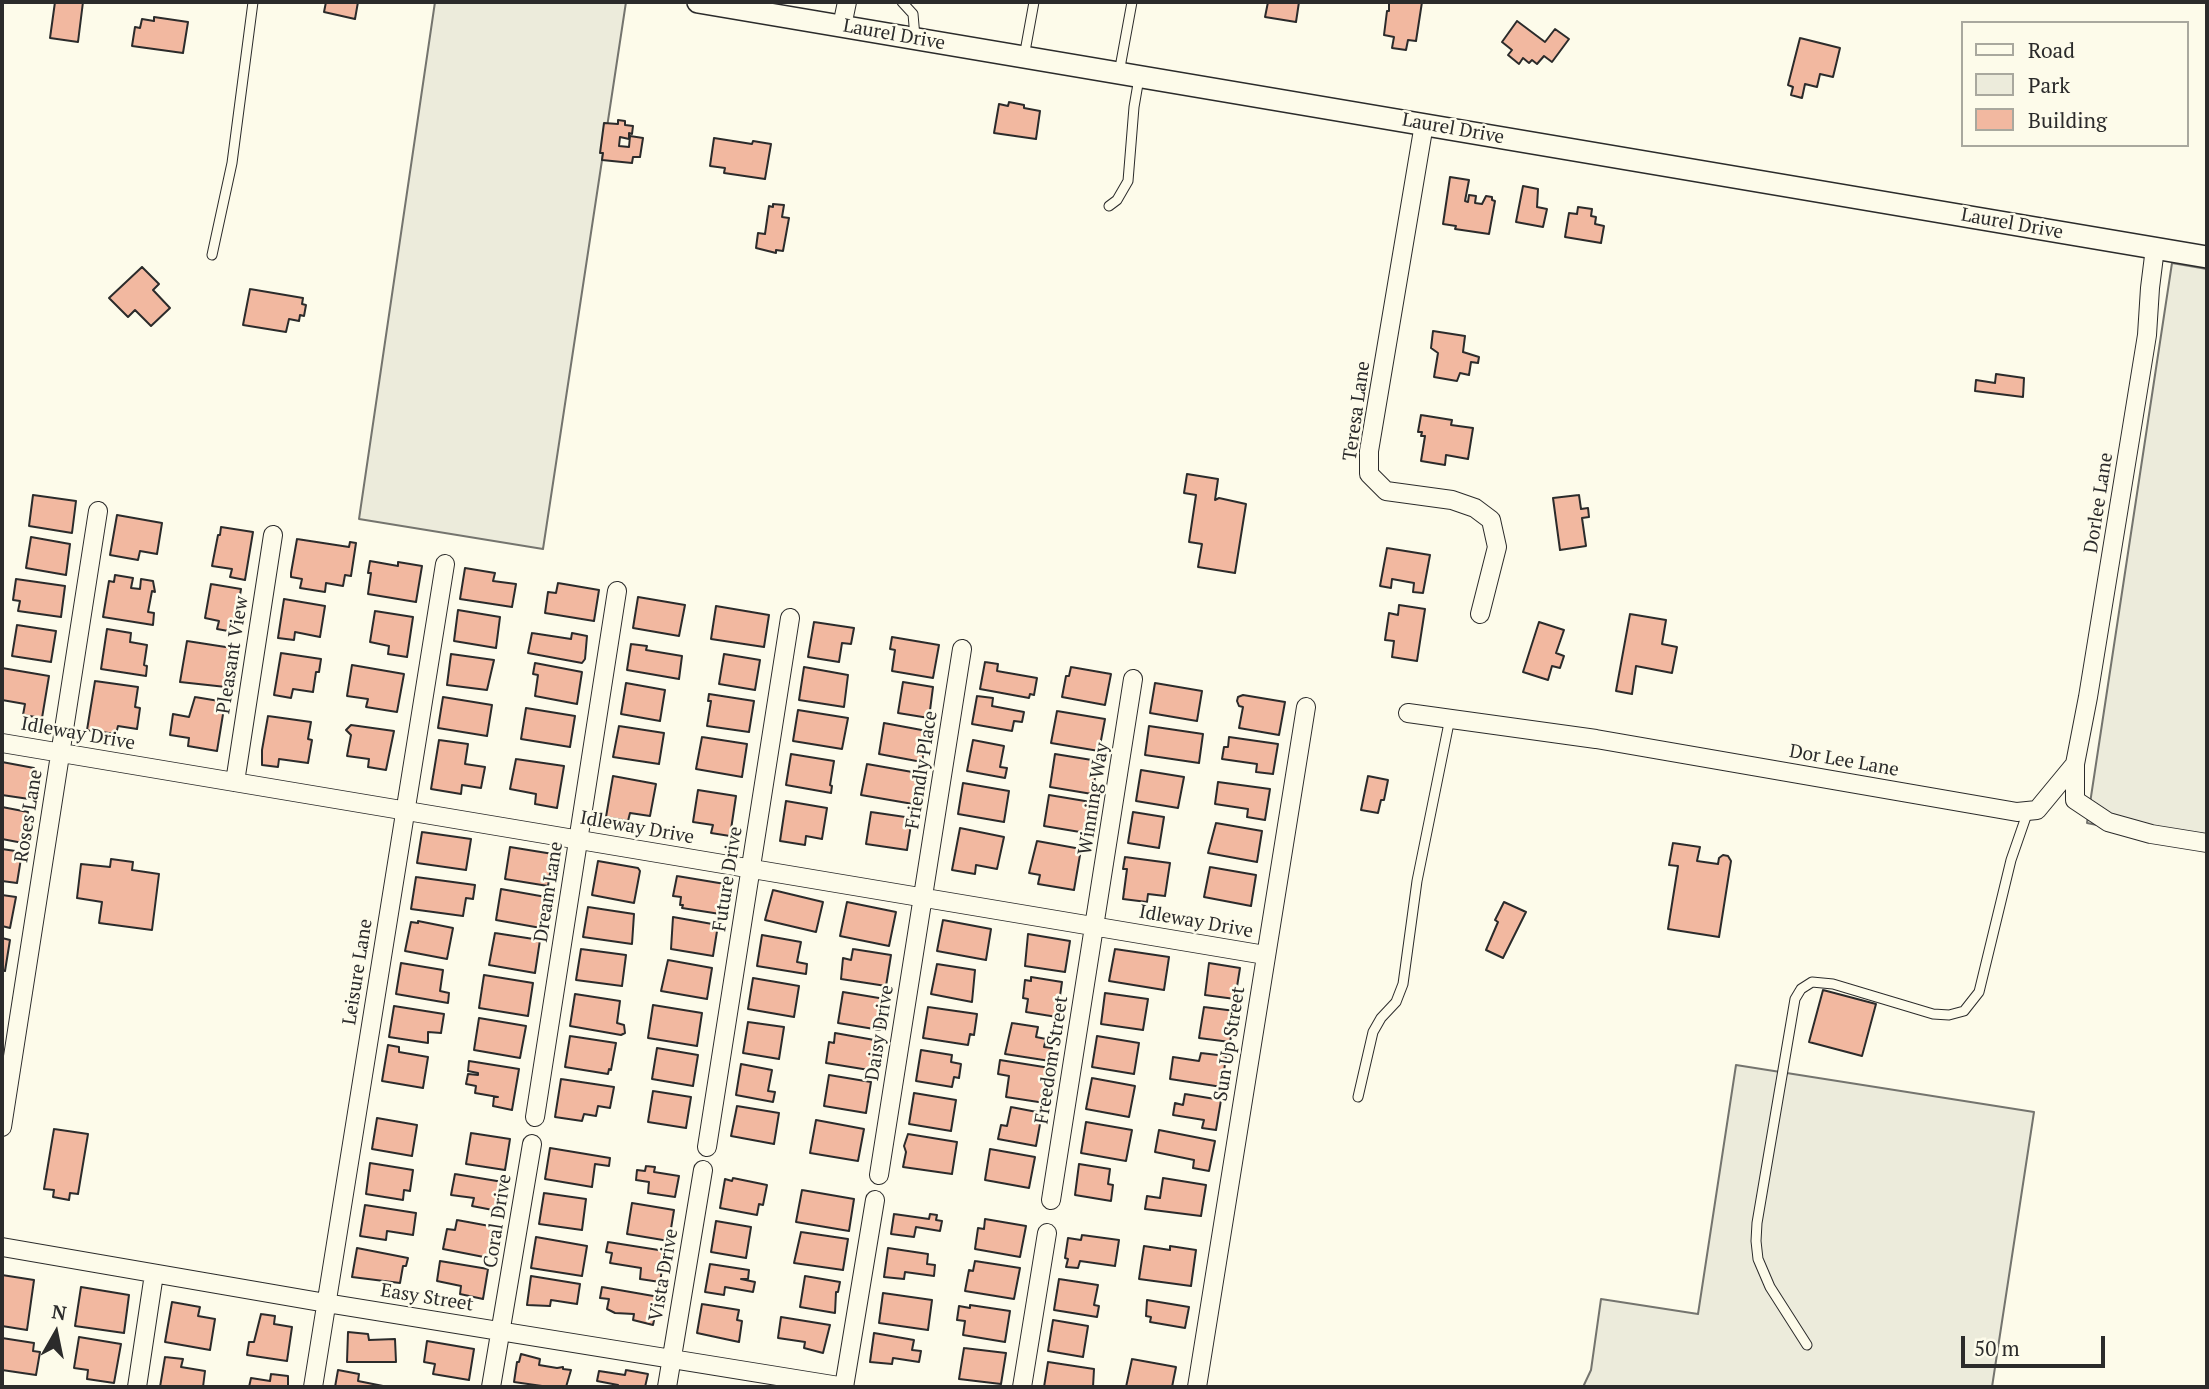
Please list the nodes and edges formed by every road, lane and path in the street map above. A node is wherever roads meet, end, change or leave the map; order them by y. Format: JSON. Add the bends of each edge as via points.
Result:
{"nodes":[{"id":1,"x":253,"y":2,"type":"edge"},
{"id":2,"x":698,"y":2,"type":"edge"},
{"id":3,"x":846,"y":2,"type":"edge"},
{"id":4,"x":902,"y":2,"type":"edge"},
{"id":5,"x":1034,"y":2,"type":"edge"},
{"id":6,"x":1132,"y":2,"type":"edge"},
{"id":7,"x":738,"y":5,"type":"edge"},
{"id":8,"x":842,"y":26,"type":"junction"},
{"id":9,"x":915,"y":38,"type":"junction"},
{"id":10,"x":1024,"y":57,"type":"junction"},
{"id":11,"x":1129,"y":75,"type":"junction"},
{"id":12,"x":1424,"y":124,"type":"junction"},
{"id":13,"x":1109,"y":206,"type":"dead end"},
{"id":14,"x":2155,"y":248,"type":"junction"},
{"id":15,"x":212,"y":255,"type":"dead end"},
{"id":16,"x":2207,"y":257,"type":"edge"},
{"id":17,"x":98,"y":511,"type":"dead end"},
{"id":18,"x":273,"y":535,"type":"dead end"},
{"id":19,"x":445,"y":564,"type":"dead end"},
{"id":20,"x":617,"y":591,"type":"dead end"},
{"id":21,"x":1480,"y":614,"type":"dead end"},
{"id":22,"x":790,"y":618,"type":"dead end"},
{"id":23,"x":962,"y":649,"type":"dead end"},
{"id":24,"x":1133,"y":678,"type":"dead end"},
{"id":25,"x":1306,"y":707,"type":"dead end"},
{"id":26,"x":1408,"y":713,"type":"dead end"},
{"id":27,"x":1450,"y":718,"type":"junction"},
{"id":28,"x":2,"y":743,"type":"edge"},
{"id":29,"x":60,"y":753,"type":"junction"},
{"id":30,"x":2075,"y":764,"type":"junction"},
{"id":31,"x":235,"y":782,"type":"junction"},
{"id":32,"x":405,"y":811,"type":"junction"},
{"id":33,"x":2028,"y":811,"type":"junction"},
{"id":34,"x":579,"y":839,"type":"junction"},
{"id":35,"x":2207,"y":843,"type":"edge"},
{"id":36,"x":751,"y":868,"type":"junction"},
{"id":37,"x":923,"y":897,"type":"junction"},
{"id":38,"x":1095,"y":926,"type":"junction"},
{"id":39,"x":1265,"y":955,"type":"junction"},
{"id":40,"x":1358,"y":1097,"type":"dead end"},
{"id":41,"x":535,"y":1117,"type":"dead end"},
{"id":42,"x":2,"y":1128,"type":"edge"},
{"id":43,"x":532,"y":1144,"type":"dead end"},
{"id":44,"x":707,"y":1147,"type":"dead end"},
{"id":45,"x":703,"y":1170,"type":"dead end"},
{"id":46,"x":879,"y":1175,"type":"dead end"},
{"id":47,"x":875,"y":1200,"type":"dead end"},
{"id":48,"x":1051,"y":1200,"type":"dead end"},
{"id":49,"x":1047,"y":1233,"type":"dead end"},
{"id":50,"x":2,"y":1247,"type":"edge"},
{"id":51,"x":154,"y":1274,"type":"junction"},
{"id":52,"x":327,"y":1303,"type":"junction"},
{"id":53,"x":501,"y":1331,"type":"junction"},
{"id":54,"x":1807,"y":1345,"type":"dead end"},
{"id":55,"x":671,"y":1358,"type":"junction"},
{"id":56,"x":137,"y":1387,"type":"edge"},
{"id":57,"x":313,"y":1387,"type":"edge"},
{"id":58,"x":491,"y":1387,"type":"edge"},
{"id":59,"x":667,"y":1387,"type":"edge"},
{"id":60,"x":845,"y":1387,"type":"edge"},
{"id":61,"x":1022,"y":1387,"type":"edge"},
{"id":62,"x":1197,"y":1387,"type":"edge"}],
"edges":[{"from":1,"to":15,"type":"lane","via":[[232,163]]},
{"from":2,"to":7,"type":"street","name":"Laurel Drive"},
{"from":3,"to":8,"type":"street"},
{"from":4,"to":9,"type":"lane","via":[[913,14]]},
{"from":5,"to":10,"type":"lane"},
{"from":6,"to":11,"type":"lane"},
{"from":7,"to":8,"type":"street","name":"Laurel Drive"},
{"from":8,"to":9,"type":"street","name":"Laurel Drive"},
{"from":9,"to":10,"type":"street","name":"Laurel Drive"},
{"from":10,"to":11,"type":"street","name":"Laurel Drive"},
{"from":11,"to":12,"type":"street","name":"Laurel Drive"},
{"from":11,"to":13,"type":"lane","via":[[1134,107],[1128,181]]},
{"from":12,"to":14,"type":"street","name":"Laurel Drive"},
{"from":12,"to":21,"type":"street","name":"Teresa Lane","via":[[1369,451],[1369,474],[1386,491],[1452,500],[1491,520],[1497,547]]},
{"from":14,"to":16,"type":"street","name":"Laurel Drive"},
{"from":14,"to":30,"type":"street","name":"Dorlee Lane","via":[[2145,348]]},
{"from":17,"to":29,"type":"street","name":"Roses Lane"},
{"from":18,"to":31,"type":"street","name":"Pleasant View"},
{"from":19,"to":32,"type":"street","name":"Leisure Lane"},
{"from":20,"to":34,"type":"street","name":"Dream Lane"},
{"from":22,"to":36,"type":"street","name":"Future Drive"},
{"from":23,"to":37,"type":"street","name":"Friendly Place"},
{"from":24,"to":38,"type":"street","name":"Winning Way"},
{"from":25,"to":39,"type":"street","name":"Sun Up Street"},
{"from":26,"to":27,"type":"street","name":"Dor Lee Lane"},
{"from":27,"to":33,"type":"street","name":"Dor Lee Lane"},
{"from":27,"to":40,"type":"lane","via":[[1417,881],[1403,984],[1396,1002],[1373,1032]]},
{"from":28,"to":29,"type":"street","name":"Idleway Drive"},
{"from":29,"to":31,"type":"street","name":"Idleway Drive"},
{"from":29,"to":42,"type":"street","name":"Roses Lane"},
{"from":30,"to":33,"type":"street","via":[[2038,810]]},
{"from":30,"to":35,"type":"street","via":[[2075,800],[2108,822]]},
{"from":31,"to":32,"type":"street","name":"Idleway Drive"},
{"from":32,"to":34,"type":"street","name":"Idleway Drive"},
{"from":32,"to":52,"type":"street","name":"Leisure Lane"},
{"from":33,"to":54,"type":"lane","via":[[2011,860],[1979,992],[1964,1011],[1933,1014],[1812,982],[1795,999],[1756,1241],[1770,1287]]},
{"from":34,"to":36,"type":"street","name":"Idleway Drive"},
{"from":34,"to":41,"type":"street","name":"Dream Lane"},
{"from":36,"to":37,"type":"street","name":"Idleway Drive"},
{"from":36,"to":44,"type":"street","name":"Future Drive"},
{"from":37,"to":38,"type":"street","name":"Idleway Drive"},
{"from":37,"to":46,"type":"street","name":"Daisy Drive"},
{"from":38,"to":39,"type":"street","name":"Idleway Drive"},
{"from":38,"to":48,"type":"street","name":"Freedom Street"},
{"from":39,"to":62,"type":"street","name":"Sun Up Street"},
{"from":43,"to":53,"type":"street","name":"Coral Drive"},
{"from":45,"to":55,"type":"street","name":"Vista Drive"},
{"from":47,"to":60,"type":"street"},
{"from":49,"to":61,"type":"street"},
{"from":50,"to":51,"type":"street","name":"Easy Street"},
{"from":51,"to":52,"type":"street","name":"Easy Street"},
{"from":51,"to":56,"type":"street"},
{"from":52,"to":53,"type":"street","name":"Easy Street"},
{"from":52,"to":57,"type":"street","name":"Leisure Lane"},
{"from":53,"to":55,"type":"street","name":"Easy Street"},
{"from":53,"to":58,"type":"street","name":"Coral Drive"},
{"from":55,"to":59,"type":"street","name":"Vista Drive"},
{"from":55,"to":60,"type":"street","name":"Easy Street"}]}
